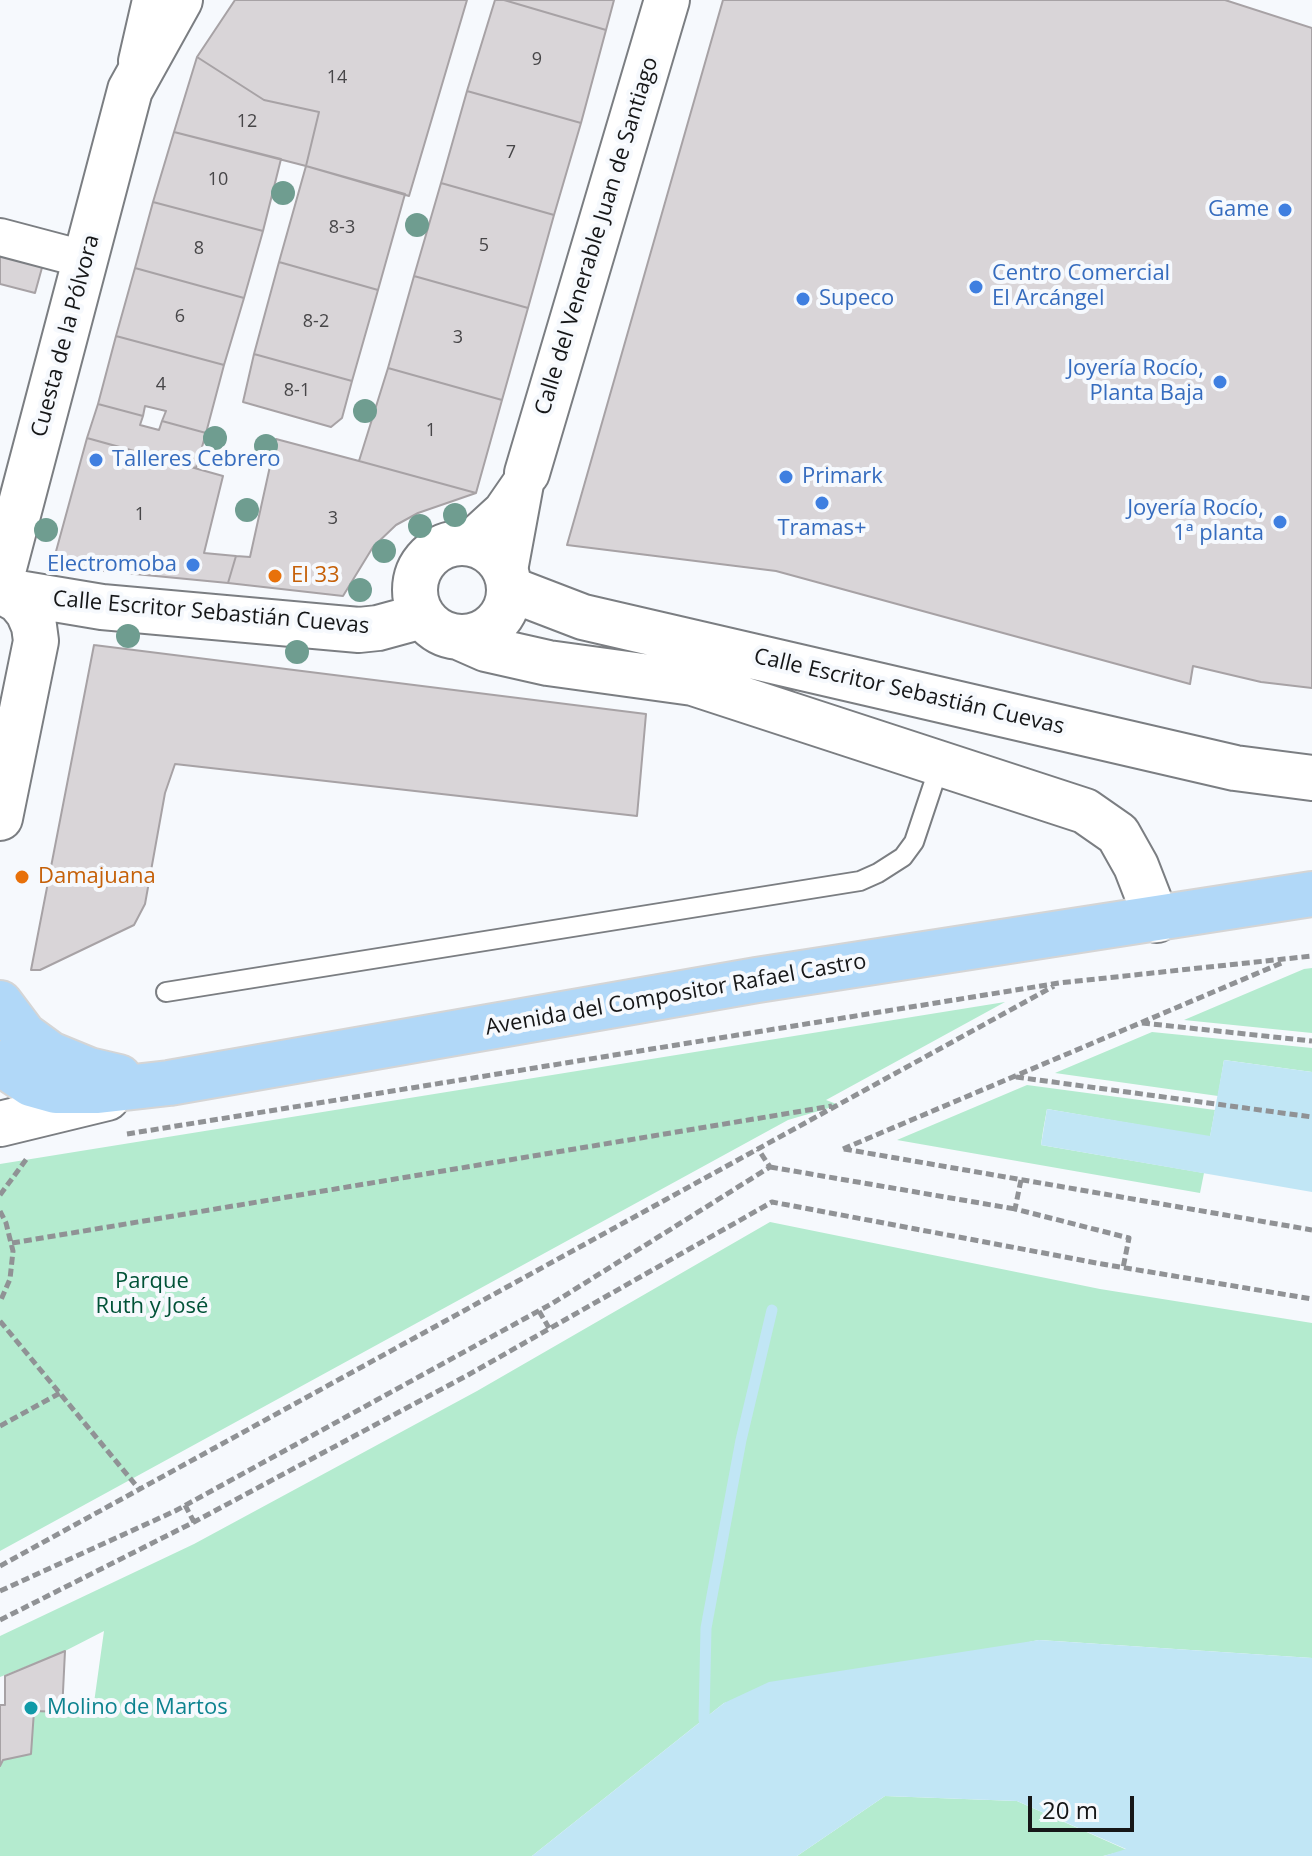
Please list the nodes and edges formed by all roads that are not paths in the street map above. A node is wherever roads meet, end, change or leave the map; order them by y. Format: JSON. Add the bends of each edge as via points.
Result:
{"nodes":[{"id":1,"x":151,"y":0,"type":"edge"},
{"id":2,"x":180,"y":0,"type":"edge"},
{"id":3,"x":667,"y":0,"type":"edge"},
{"id":4,"x":130,"y":90,"type":"junction"},
{"id":5,"x":0,"y":237,"type":"edge"},
{"id":6,"x":87,"y":260,"type":"junction"},
{"id":7,"x":527,"y":473,"type":"junction"},
{"id":8,"x":466,"y":543,"type":"junction"},
{"id":9,"x":509,"y":582,"type":"junction"},
{"id":10,"x":0,"y":583,"type":"edge"},
{"id":11,"x":0,"y":590,"type":"edge"},
{"id":12,"x":422,"y":616,"type":"junction"},
{"id":13,"x":461,"y":638,"type":"junction"},
{"id":14,"x":940,"y":764,"type":"junction"},
{"id":15,"x":1312,"y":778,"type":"edge"},
{"id":16,"x":0,"y":818,"type":"edge"},
{"id":17,"x":1312,"y":894,"type":"edge"},
{"id":18,"x":1312,"y":908,"type":"edge"},
{"id":19,"x":1171,"y":918,"type":"junction"},
{"id":20,"x":166,"y":992,"type":"dead end"},
{"id":21,"x":0,"y":1003,"type":"edge"},
{"id":22,"x":0,"y":1063,"type":"edge"},
{"id":23,"x":169,"y":1083,"type":"junction"},
{"id":24,"x":19,"y":1141,"type":"edge"}],
"edges":[{"from":1,"to":4,"type":"street","name":"Cuesta de la Pólvora"},
{"from":2,"to":4,"type":"street","name":"Cuesta de la Pólvora"},
{"from":3,"to":7,"type":"street","name":"Calle del Venerable Juan de Santiago"},
{"from":4,"to":6,"type":"street","name":"Cuesta de la Pólvora"},
{"from":5,"to":6,"type":"street"},
{"from":6,"to":10,"type":"street","name":"Cuesta de la Pólvora"},
{"from":7,"to":8,"type":"street","name":"Calle del Venerable Juan de Santiago","via":[[502,510]]},
{"from":7,"to":9,"type":"street","name":"Calle del Venerable Juan de Santiago"},
{"from":8,"to":9,"type":"street","via":[[493,554]]},
{"from":8,"to":12,"type":"street","via":[[451,544],[426,559],[414,587]]},
{"from":9,"to":13,"type":"street","via":[[501,618],[476,636]]},
{"from":9,"to":15,"type":"street","name":"Calle Escritor Sebastián Cuevas","via":[[583,617],[1235,768]]},
{"from":11,"to":12,"type":"street","name":"Calle Escritor Sebastián Cuevas","via":[[102,607],[359,630]]},
{"from":11,"to":16,"type":"street","via":[[28,612],[36,641]]},
{"from":12,"to":13,"type":"street","via":[[445,636]]},
{"from":13,"to":14,"type":"street","name":"Calle Escritor Sebastián Cuevas","via":[[548,663],[693,683]]},
{"from":14,"to":19,"type":"street","name":"Calle Escritor Sebastián Cuevas","via":[[1101,820],[1118,834]]},
{"from":14,"to":20,"type":"lane","via":[[914,842],[903,857],[860,881]]},
{"from":17,"to":19,"type":"main road","name":"Avenida del Compositor Rafael Castro"},
{"from":18,"to":19,"type":"main road","name":"Avenida del Compositor Rafael Castro"},
{"from":19,"to":23,"type":"main road","name":"Avenida del Compositor Rafael Castro","via":[[757,980]]},
{"from":21,"to":23,"type":"main road","via":[[24,1035],[63,1061],[113,1076]]},
{"from":22,"to":23,"type":"main road","via":[[31,1084],[56,1091]]},
{"from":23,"to":24,"type":"street"}]}
